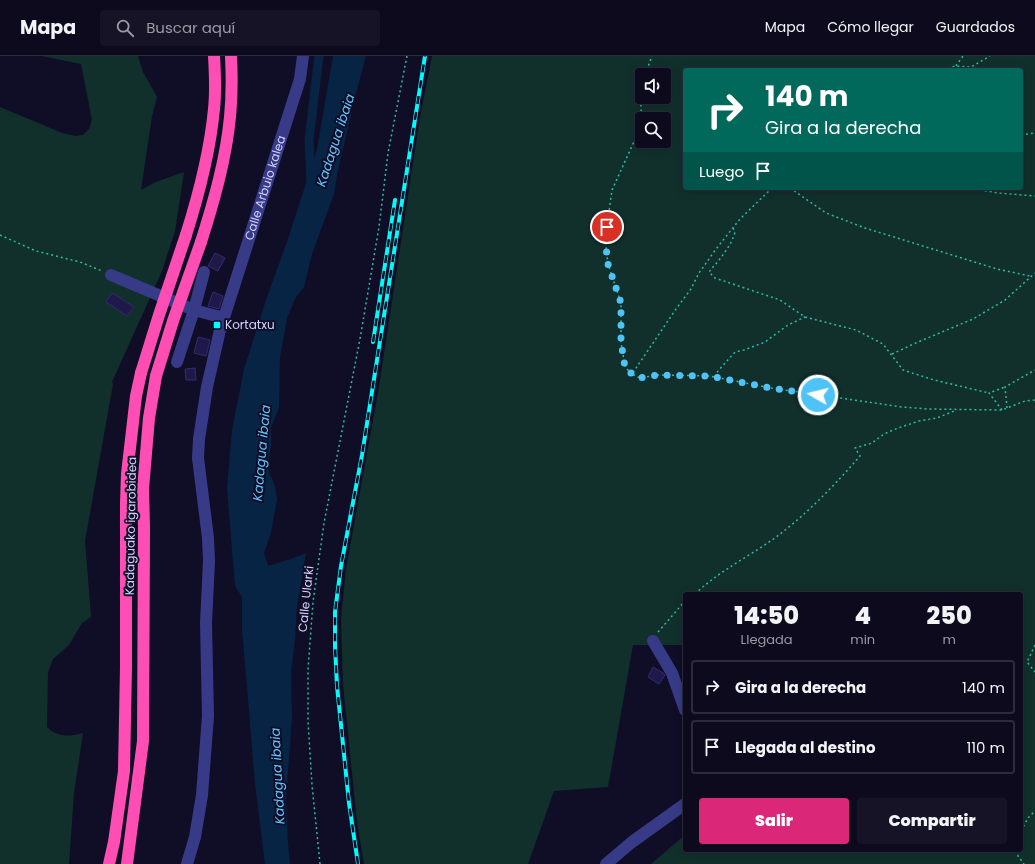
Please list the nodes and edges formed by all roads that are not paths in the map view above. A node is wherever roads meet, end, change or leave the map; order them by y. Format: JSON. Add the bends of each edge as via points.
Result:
{"nodes":[{"id":1,"x":214,"y":56,"type":"edge"},
{"id":2,"x":231,"y":56,"type":"edge"},
{"id":3,"x":304,"y":56,"type":"edge"},
{"id":4,"x":204,"y":272,"type":"dead end"},
{"id":5,"x":112,"y":275,"type":"road end"},
{"id":6,"x":194,"y":310,"type":"junction"},
{"id":7,"x":224,"y":318,"type":"junction"},
{"id":8,"x":177,"y":362,"type":"dead end"},
{"id":9,"x":653,"y":641,"type":"road end"},
{"id":10,"x":683,"y":704,"type":"edge"},
{"id":11,"x":683,"y":805,"type":"edge"},
{"id":12,"x":109,"y":864,"type":"edge"},
{"id":13,"x":127,"y":864,"type":"edge"},
{"id":14,"x":187,"y":864,"type":"edge"},
{"id":15,"x":606,"y":864,"type":"edge"}],
"edges":[{"from":1,"to":12,"type":"highway","name":"Kadaguako igarobidea","bridge":true,"via":[[214,108],[201,184],[136,396],[126,496],[124,771]]},
{"from":2,"to":13,"type":"highway","name":"Kadaguako igarobidea","bridge":true,"via":[[230,118],[218,182],[201,242],[156,376],[149,418],[143,489],[143,741]]},
{"from":3,"to":7,"type":"street","name":"Calle Arbuio kalea","via":[[300,79]]},
{"from":4,"to":6,"type":"street"},
{"from":5,"to":6,"type":"street"},
{"from":6,"to":7,"type":"street"},
{"from":6,"to":8,"type":"street"},
{"from":7,"to":14,"type":"street","name":"Calle Arbuio kalea","via":[[208,381],[199,439],[198,458],[208,545],[208,716],[202,795],[195,837]]},
{"from":9,"to":10,"type":"street","via":[[672,673]]},
{"from":11,"to":15,"type":"street"}]}
